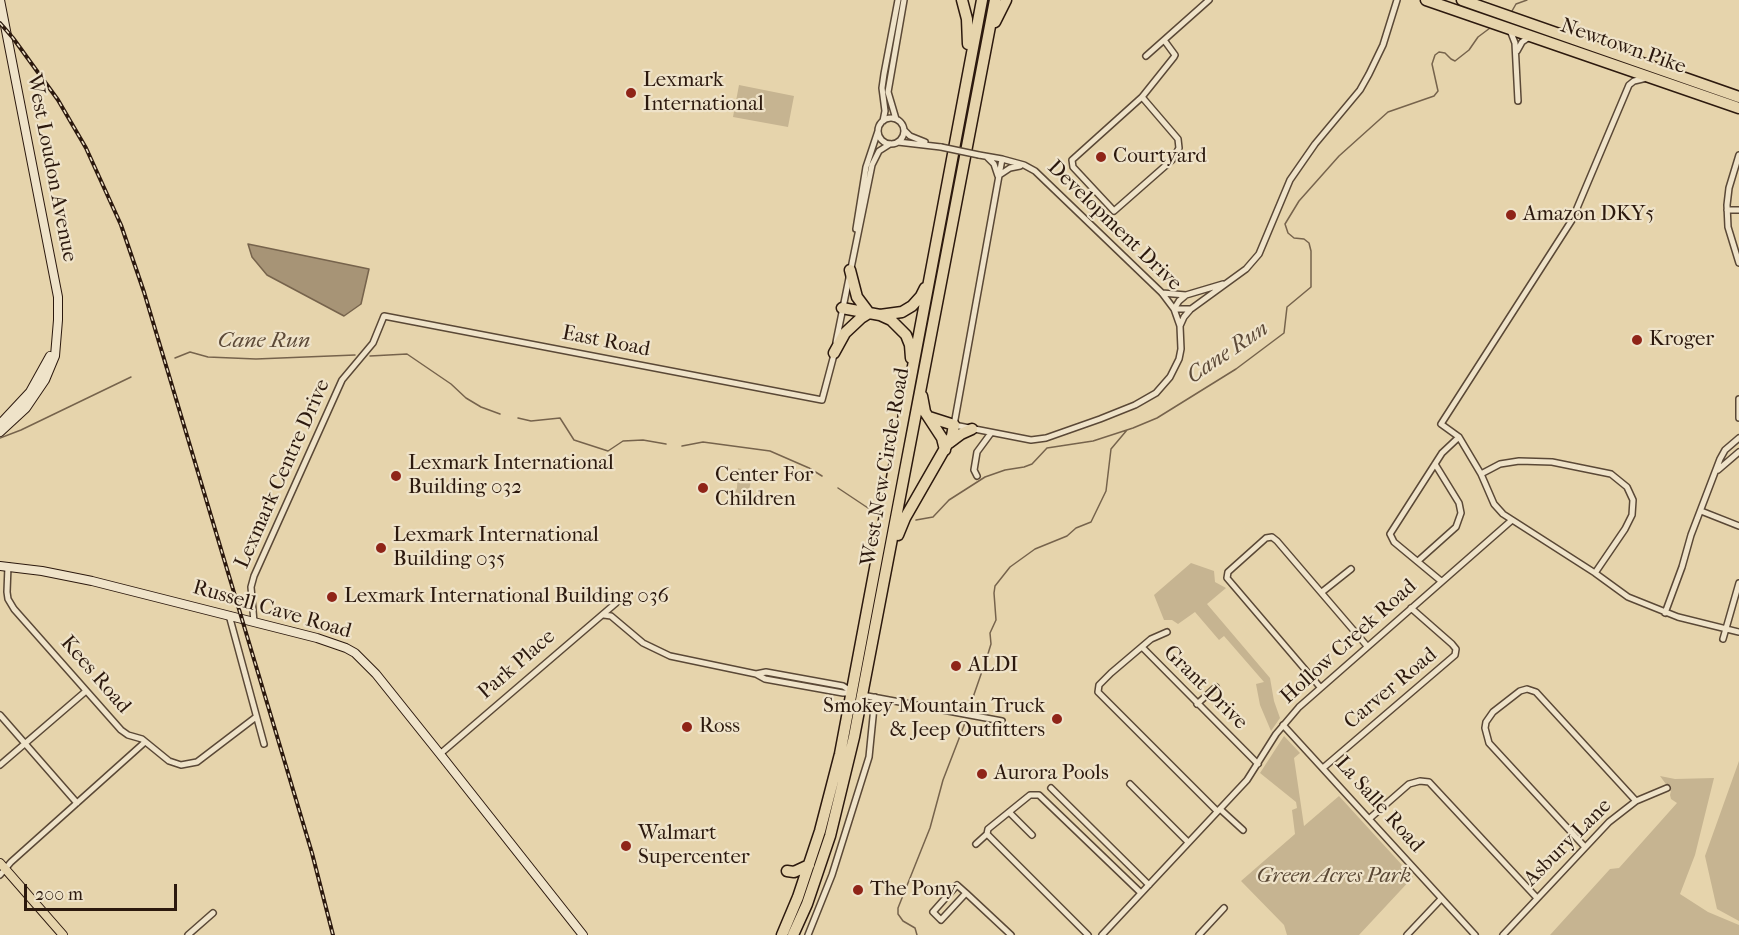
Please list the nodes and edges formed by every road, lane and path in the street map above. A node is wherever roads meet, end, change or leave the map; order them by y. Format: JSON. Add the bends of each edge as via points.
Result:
{"nodes":[{"id":1,"x":0,"y":0,"type":"edge"},
{"id":2,"x":898,"y":0,"type":"edge"},
{"id":3,"x":904,"y":0,"type":"edge"},
{"id":4,"x":962,"y":0,"type":"edge"},
{"id":5,"x":982,"y":0,"type":"edge"},
{"id":6,"x":995,"y":0,"type":"edge"},
{"id":7,"x":1006,"y":0,"type":"edge"},
{"id":8,"x":1209,"y":0,"type":"edge"},
{"id":9,"x":1397,"y":0,"type":"edge"},
{"id":10,"x":1426,"y":0,"type":"edge"},
{"id":11,"x":1462,"y":0,"type":"edge"},
{"id":12,"x":1506,"y":27,"type":"junction"},
{"id":13,"x":989,"y":33,"type":"junction"},
{"id":14,"x":1532,"y":36,"type":"junction"},
{"id":15,"x":1164,"y":40,"type":"junction"},
{"id":16,"x":1516,"y":52,"type":"junction"},
{"id":17,"x":1146,"y":56,"type":"dead end"},
{"id":18,"x":969,"y":63,"type":"junction"},
{"id":19,"x":1615,"y":65,"type":"junction"},
{"id":20,"x":1657,"y":80,"type":"junction"},
{"id":21,"x":1690,"y":80,"type":"junction"},
{"id":22,"x":1629,"y":85,"type":"junction"},
{"id":23,"x":1142,"y":97,"type":"junction"},
{"id":24,"x":1739,"y":97,"type":"edge"},
{"id":25,"x":1518,"y":101,"type":"dead end"},
{"id":26,"x":1739,"y":108,"type":"edge"},
{"id":27,"x":896,"y":119,"type":"junction"},
{"id":28,"x":883,"y":121,"type":"junction"},
{"id":29,"x":904,"y":130,"type":"junction"},
{"id":30,"x":878,"y":131,"type":"junction"},
{"id":31,"x":898,"y":142,"type":"junction"},
{"id":32,"x":890,"y":144,"type":"junction"},
{"id":33,"x":941,"y":147,"type":"junction"},
{"id":34,"x":1739,"y":154,"type":"edge"},
{"id":35,"x":979,"y":155,"type":"junction"},
{"id":36,"x":1002,"y":159,"type":"junction"},
{"id":37,"x":1024,"y":165,"type":"junction"},
{"id":38,"x":998,"y":176,"type":"junction"},
{"id":39,"x":1727,"y":210,"type":"junction"},
{"id":40,"x":1739,"y":210,"type":"edge"},
{"id":41,"x":856,"y":238,"type":"junction"},
{"id":42,"x":1739,"y":263,"type":"edge"},
{"id":43,"x":850,"y":270,"type":"junction"},
{"id":44,"x":930,"y":274,"type":"junction"},
{"id":45,"x":1222,"y":284,"type":"junction"},
{"id":46,"x":1162,"y":293,"type":"junction"},
{"id":47,"x":1186,"y":295,"type":"junction"},
{"id":48,"x":842,"y":308,"type":"junction"},
{"id":49,"x":1174,"y":309,"type":"junction"},
{"id":50,"x":1191,"y":309,"type":"junction"},
{"id":51,"x":902,"y":312,"type":"junction"},
{"id":52,"x":874,"y":314,"type":"junction"},
{"id":53,"x":384,"y":316,"type":"joint"},
{"id":54,"x":1180,"y":326,"type":"junction"},
{"id":55,"x":899,"y":327,"type":"junction"},
{"id":56,"x":56,"y":344,"type":"junction"},
{"id":57,"x":834,"y":353,"type":"junction"},
{"id":58,"x":912,"y":370,"type":"junction"},
{"id":59,"x":920,"y":388,"type":"junction"},
{"id":60,"x":1739,"y":399,"type":"edge"},
{"id":61,"x":929,"y":417,"type":"junction"},
{"id":62,"x":1739,"y":418,"type":"edge"},
{"id":63,"x":0,"y":424,"type":"edge"},
{"id":64,"x":954,"y":425,"type":"junction"},
{"id":65,"x":972,"y":429,"type":"junction"},
{"id":66,"x":0,"y":432,"type":"edge"},
{"id":67,"x":991,"y":433,"type":"junction"},
{"id":68,"x":1459,"y":437,"type":"junction"},
{"id":69,"x":1739,"y":438,"type":"edge"},
{"id":70,"x":947,"y":446,"type":"junction"},
{"id":71,"x":1739,"y":452,"type":"edge"},
{"id":72,"x":1435,"y":464,"type":"junction"},
{"id":73,"x":1717,"y":471,"type":"junction"},
{"id":74,"x":1481,"y":474,"type":"junction"},
{"id":75,"x":977,"y":476,"type":"dead end"},
{"id":76,"x":1701,"y":511,"type":"junction"},
{"id":77,"x":1512,"y":520,"type":"junction"},
{"id":78,"x":1739,"y":526,"type":"edge"},
{"id":79,"x":890,"y":557,"type":"junction"},
{"id":80,"x":1418,"y":561,"type":"junction"},
{"id":81,"x":4,"y":566,"type":"edge"},
{"id":82,"x":1351,"y":568,"type":"dead end"},
{"id":83,"x":1595,"y":573,"type":"junction"},
{"id":84,"x":1441,"y":581,"type":"junction"},
{"id":85,"x":1739,"y":583,"type":"edge"},
{"id":86,"x":1322,"y":592,"type":"junction"},
{"id":87,"x":616,"y":603,"type":"dead end"},
{"id":88,"x":1411,"y":608,"type":"junction"},
{"id":89,"x":1665,"y":613,"type":"junction"},
{"id":90,"x":229,"y":615,"type":"junction"},
{"id":91,"x":604,"y":615,"type":"junction"},
{"id":92,"x":254,"y":622,"type":"junction"},
{"id":93,"x":1726,"y":629,"type":"junction"},
{"id":94,"x":1167,"y":632,"type":"dead end"},
{"id":95,"x":1739,"y":632,"type":"edge"},
{"id":96,"x":1723,"y":639,"type":"dead end"},
{"id":97,"x":1367,"y":646,"type":"junction"},
{"id":98,"x":1142,"y":647,"type":"junction"},
{"id":99,"x":1216,"y":687,"type":"dead end"},
{"id":100,"x":1320,"y":687,"type":"junction"},
{"id":101,"x":86,"y":691,"type":"junction"},
{"id":102,"x":857,"y":694,"type":"junction"},
{"id":103,"x":876,"y":698,"type":"junction"},
{"id":104,"x":1197,"y":704,"type":"junction"},
{"id":105,"x":0,"y":714,"type":"edge"},
{"id":106,"x":256,"y":717,"type":"junction"},
{"id":107,"x":1002,"y":721,"type":"dead end"},
{"id":108,"x":1283,"y":725,"type":"junction"},
{"id":109,"x":145,"y":742,"type":"junction"},
{"id":110,"x":25,"y":743,"type":"junction"},
{"id":111,"x":264,"y":744,"type":"dead end"},
{"id":112,"x":440,"y":754,"type":"junction"},
{"id":113,"x":1258,"y":764,"type":"junction"},
{"id":114,"x":0,"y":765,"type":"edge"},
{"id":115,"x":1323,"y":768,"type":"junction"},
{"id":116,"x":1130,"y":784,"type":"dead end"},
{"id":117,"x":1051,"y":788,"type":"dead end"},
{"id":118,"x":1667,"y":788,"type":"dead end"},
{"id":119,"x":1636,"y":801,"type":"junction"},
{"id":120,"x":77,"y":803,"type":"junction"},
{"id":121,"x":1219,"y":810,"type":"junction"},
{"id":122,"x":1009,"y":812,"type":"junction"},
{"id":123,"x":1369,"y":819,"type":"junction"},
{"id":124,"x":1243,"y":830,"type":"dead end"},
{"id":125,"x":987,"y":834,"type":"junction"},
{"id":126,"x":1032,"y":835,"type":"dead end"},
{"id":127,"x":1188,"y":842,"type":"junction"},
{"id":128,"x":976,"y":844,"type":"dead end"},
{"id":129,"x":1584,"y":846,"type":"junction"},
{"id":130,"x":809,"y":865,"type":"junction"},
{"id":131,"x":2,"y":869,"type":"edge"},
{"id":132,"x":1149,"y":885,"type":"junction"},
{"id":133,"x":801,"y":888,"type":"junction"},
{"id":134,"x":1141,"y":893,"type":"junction"},
{"id":135,"x":966,"y":894,"type":"junction"},
{"id":136,"x":1537,"y":898,"type":"junction"},
{"id":137,"x":1441,"y":899,"type":"junction"},
{"id":138,"x":1224,"y":908,"type":"dead end"},
{"id":139,"x":213,"y":914,"type":"dead end"},
{"id":140,"x":57,"y":933,"type":"edge"},
{"id":141,"x":188,"y":935,"type":"edge"},
{"id":142,"x":583,"y":935,"type":"edge"},
{"id":143,"x":782,"y":935,"type":"edge"},
{"id":144,"x":793,"y":935,"type":"edge"},
{"id":145,"x":808,"y":935,"type":"edge"},
{"id":146,"x":1011,"y":935,"type":"edge"},
{"id":147,"x":1088,"y":935,"type":"edge"},
{"id":148,"x":1102,"y":935,"type":"edge"},
{"id":149,"x":1199,"y":935,"type":"edge"},
{"id":150,"x":1407,"y":935,"type":"edge"},
{"id":151,"x":1474,"y":935,"type":"edge"},
{"id":152,"x":1503,"y":935,"type":"edge"}],
"edges":[{"from":1,"to":56,"type":"street","name":"West Loudon Avenue","via":[[57,297]]},
{"from":2,"to":28,"type":"street","via":[[882,87]]},
{"from":3,"to":27,"type":"street","via":[[888,92]]},
{"from":4,"to":18,"type":"highway"},
{"from":5,"to":18,"type":"highway","name":"West New Circle Road"},
{"from":6,"to":13,"type":"highway","name":"West New Circle Road"},
{"from":7,"to":13,"type":"highway"},
{"from":8,"to":15,"type":"street"},
{"from":9,"to":45,"type":"street","via":[[1383,45],[1360,90],[1290,180],[1259,254]]},
{"from":10,"to":12,"type":"highway","name":"Newtown Pike"},
{"from":11,"to":21,"type":"highway","name":"Newtown Pike"},
{"from":12,"to":14,"type":"highway","name":"Newtown Pike"},
{"from":12,"to":16,"type":"street","via":[[1512,32]]},
{"from":13,"to":59,"type":"highway","name":"West New Circle Road"},
{"from":14,"to":16,"type":"street"},
{"from":14,"to":19,"type":"highway","name":"Newtown Pike"},
{"from":15,"to":17,"type":"street"},
{"from":15,"to":23,"type":"street","via":[[1175,55]]},
{"from":16,"to":25,"type":"street"},
{"from":18,"to":44,"type":"highway","name":"West New Circle Road"},
{"from":19,"to":20,"type":"highway","name":"Newtown Pike"},
{"from":19,"to":22,"type":"street","via":[[1626,74]]},
{"from":20,"to":21,"type":"highway"},
{"from":20,"to":22,"type":"street","via":[[1643,78]]},
{"from":20,"to":26,"type":"highway","name":"Newtown Pike"},
{"from":21,"to":24,"type":"highway","name":"Newtown Pike"},
{"from":22,"to":68,"type":"street","via":[[1572,220],[1441,424]]},
{"from":23,"to":23,"type":"street","via":[[1178,139],[1179,148],[1172,160],[1114,211],[1073,167],[1072,160]]},
{"from":27,"to":28,"type":"street"},
{"from":27,"to":29,"type":"street"},
{"from":28,"to":30,"type":"street"},
{"from":29,"to":31,"type":"street"},
{"from":29,"to":33,"type":"street","name":"Development Drive","via":[[918,140]]},
{"from":30,"to":32,"type":"street"},
{"from":30,"to":41,"type":"street","via":[[866,167]]},
{"from":31,"to":32,"type":"street"},
{"from":31,"to":33,"type":"street","name":"Development Drive"},
{"from":32,"to":41,"type":"street","via":[[879,151],[872,165]]},
{"from":33,"to":35,"type":"street","name":"Development Drive","bridge":true},
{"from":34,"to":39,"type":"street"},
{"from":35,"to":36,"type":"street","name":"Development Drive"},
{"from":35,"to":38,"type":"street","via":[[991,160]]},
{"from":36,"to":37,"type":"street","name":"Development Drive"},
{"from":36,"to":38,"type":"street"},
{"from":37,"to":38,"type":"street"},
{"from":37,"to":46,"type":"street","name":"Development Drive","via":[[1056,189]]},
{"from":38,"to":64,"type":"street"},
{"from":39,"to":40,"type":"street"},
{"from":39,"to":42,"type":"street"},
{"from":41,"to":43,"type":"street"},
{"from":43,"to":48,"type":"street"},
{"from":43,"to":52,"type":"highway","via":[[857,297]]},
{"from":44,"to":51,"type":"highway","via":[[921,296]]},
{"from":44,"to":58,"type":"highway","name":"West New Circle Road"},
{"from":45,"to":47,"type":"street"},
{"from":45,"to":50,"type":"street"},
{"from":46,"to":47,"type":"street"},
{"from":46,"to":49,"type":"street","name":"Development Drive"},
{"from":47,"to":49,"type":"street"},
{"from":48,"to":52,"type":"highway"},
{"from":48,"to":57,"type":"street"},
{"from":49,"to":50,"type":"street"},
{"from":49,"to":54,"type":"street","name":"Development Drive"},
{"from":50,"to":54,"type":"street"},
{"from":51,"to":52,"type":"highway"},
{"from":51,"to":55,"type":"highway"},
{"from":52,"to":55,"type":"highway"},
{"from":52,"to":57,"type":"highway","via":[[861,318],[845,333]]},
{"from":53,"to":57,"type":"street","name":"East Road","via":[[822,400]]},
{"from":53,"to":92,"type":"street","name":"Lexmark Centre Drive","via":[[373,343],[342,380],[254,576]]},
{"from":54,"to":67,"type":"street","name":"Development Drive","via":[[1181,349],[1175,368],[1164,386],[1151,397],[1046,438],[1031,440]]},
{"from":55,"to":58,"type":"highway","via":[[910,345]]},
{"from":56,"to":63,"type":"street","name":"West Loudon Avenue","via":[[30,392]]},
{"from":56,"to":66,"type":"street","name":"West Loudon Avenue","via":[[38,393]]},
{"from":58,"to":102,"type":"highway","name":"West New Circle Road"},
{"from":59,"to":61,"type":"highway"},
{"from":59,"to":79,"type":"highway","name":"West New Circle Road"},
{"from":60,"to":62,"type":"street"},
{"from":61,"to":64,"type":"highway"},
{"from":61,"to":70,"type":"highway"},
{"from":64,"to":65,"type":"street","name":"Development Drive"},
{"from":64,"to":70,"type":"highway"},
{"from":65,"to":67,"type":"street","name":"Development Drive"},
{"from":65,"to":70,"type":"highway"},
{"from":67,"to":75,"type":"street","via":[[977,452]]},
{"from":68,"to":72,"type":"street"},
{"from":68,"to":74,"type":"street"},
{"from":69,"to":73,"type":"street","via":[[1725,450]]},
{"from":70,"to":79,"type":"highway","via":[[904,518]]},
{"from":71,"to":73,"type":"street"},
{"from":72,"to":80,"type":"street","via":[[1461,513],[1456,527]]},
{"from":72,"to":80,"type":"street","via":[[1390,534]]},
{"from":73,"to":76,"type":"street"},
{"from":74,"to":77,"type":"street","via":[[1494,504]]},
{"from":74,"to":83,"type":"street","via":[[1500,464],[1552,462],[1611,474],[1627,487],[1633,500],[1632,515]]},
{"from":76,"to":78,"type":"street"},
{"from":76,"to":89,"type":"street"},
{"from":77,"to":83,"type":"street"},
{"from":77,"to":84,"type":"street","name":"Hollow Creek Road"},
{"from":79,"to":102,"type":"highway","name":"West New Circle Road"},
{"from":80,"to":84,"type":"street"},
{"from":81,"to":90,"type":"street","name":"Russell Cave Road","via":[[42,570]]},
{"from":81,"to":101,"type":"street","name":"Kees Road","via":[[11,604]]},
{"from":82,"to":86,"type":"street"},
{"from":83,"to":89,"type":"street","via":[[1628,597]]},
{"from":84,"to":88,"type":"street","name":"Hollow Creek Road"},
{"from":85,"to":93,"type":"street"},
{"from":86,"to":97,"type":"street"},
{"from":86,"to":100,"type":"street","via":[[1272,537],[1228,572],[1229,581]]},
{"from":87,"to":91,"type":"street","name":"Park Place"},
{"from":88,"to":97,"type":"street","name":"Hollow Creek Road"},
{"from":88,"to":115,"type":"street","name":"Carver Road","via":[[1455,647],[1455,655]]},
{"from":89,"to":93,"type":"street"},
{"from":90,"to":92,"type":"street","name":"Russell Cave Road"},
{"from":90,"to":106,"type":"street"},
{"from":91,"to":102,"type":"street","via":[[662,653],[690,662]]},
{"from":91,"to":112,"type":"street","name":"Park Place"},
{"from":92,"to":112,"type":"street","name":"Russell Cave Road","via":[[334,643],[355,653]]},
{"from":93,"to":95,"type":"street"},
{"from":93,"to":96,"type":"street"},
{"from":94,"to":98,"type":"street"},
{"from":97,"to":100,"type":"street","name":"Hollow Creek Road"},
{"from":98,"to":104,"type":"street","name":"Grant Drive"},
{"from":98,"to":121,"type":"street","name":"Grant Drive","via":[[1102,681],[1098,692]]},
{"from":99,"to":104,"type":"street"},
{"from":100,"to":108,"type":"street","name":"Hollow Creek Road"},
{"from":101,"to":109,"type":"street","name":"Kees Road","via":[[121,730]]},
{"from":101,"to":110,"type":"street"},
{"from":102,"to":103,"type":"street"},
{"from":102,"to":130,"type":"highway","name":"West New Circle Road"},
{"from":102,"to":144,"type":"highway","name":"West New Circle Road","via":[[834,821]]},
{"from":103,"to":107,"type":"street"},
{"from":103,"to":145,"type":"street","via":[[869,757]]},
{"from":104,"to":113,"type":"street","name":"Grant Drive"},
{"from":105,"to":110,"type":"street"},
{"from":106,"to":109,"type":"street","name":"Kees Road","via":[[192,764],[169,761]]},
{"from":106,"to":111,"type":"street"},
{"from":108,"to":113,"type":"street","name":"Hollow Creek Road"},
{"from":108,"to":115,"type":"street","name":"La Salle Road"},
{"from":109,"to":120,"type":"street"},
{"from":110,"to":114,"type":"street"},
{"from":110,"to":120,"type":"street"},
{"from":112,"to":142,"type":"street","name":"Russell Cave Road"},
{"from":113,"to":121,"type":"street","name":"Hollow Creek Road"},
{"from":115,"to":123,"type":"street","name":"La Salle Road"},
{"from":116,"to":127,"type":"street"},
{"from":117,"to":132,"type":"street"},
{"from":118,"to":119,"type":"street","name":"Asbury Lane"},
{"from":119,"to":129,"type":"street","name":"Asbury Lane"},
{"from":119,"to":129,"type":"street","via":[[1541,694],[1520,691],[1493,712],[1485,728],[1490,743]]},
{"from":120,"to":131,"type":"street"},
{"from":121,"to":124,"type":"street"},
{"from":121,"to":127,"type":"street","name":"Hollow Creek Road"},
{"from":122,"to":125,"type":"street"},
{"from":122,"to":126,"type":"street"},
{"from":122,"to":134,"type":"street","via":[[1030,795],[1039,795]]},
{"from":123,"to":136,"type":"street","via":[[1408,784],[1429,782]]},
{"from":123,"to":137,"type":"street","name":"La Salle Road"},
{"from":125,"to":128,"type":"street"},
{"from":125,"to":147,"type":"street"},
{"from":127,"to":132,"type":"street","name":"Hollow Creek Road"},
{"from":129,"to":136,"type":"street","name":"Asbury Lane"},
{"from":130,"to":133,"type":"highway","name":"West New Circle Road"},
{"from":130,"to":133,"type":"highway","via":[[787,871]]},
{"from":131,"to":140,"type":"main road"},
{"from":132,"to":134,"type":"street","name":"Hollow Creek Road"},
{"from":133,"to":143,"type":"highway","name":"West New Circle Road"},
{"from":134,"to":148,"type":"street","name":"Hollow Creek Road"},
{"from":135,"to":135,"type":"street","via":[[957,885],[933,912],[941,920]]},
{"from":135,"to":146,"type":"street"},
{"from":136,"to":152,"type":"street","name":"Asbury Lane"},
{"from":137,"to":150,"type":"street"},
{"from":137,"to":151,"type":"street","name":"La Salle Road"},
{"from":138,"to":149,"type":"street"},
{"from":139,"to":141,"type":"street"}]}
